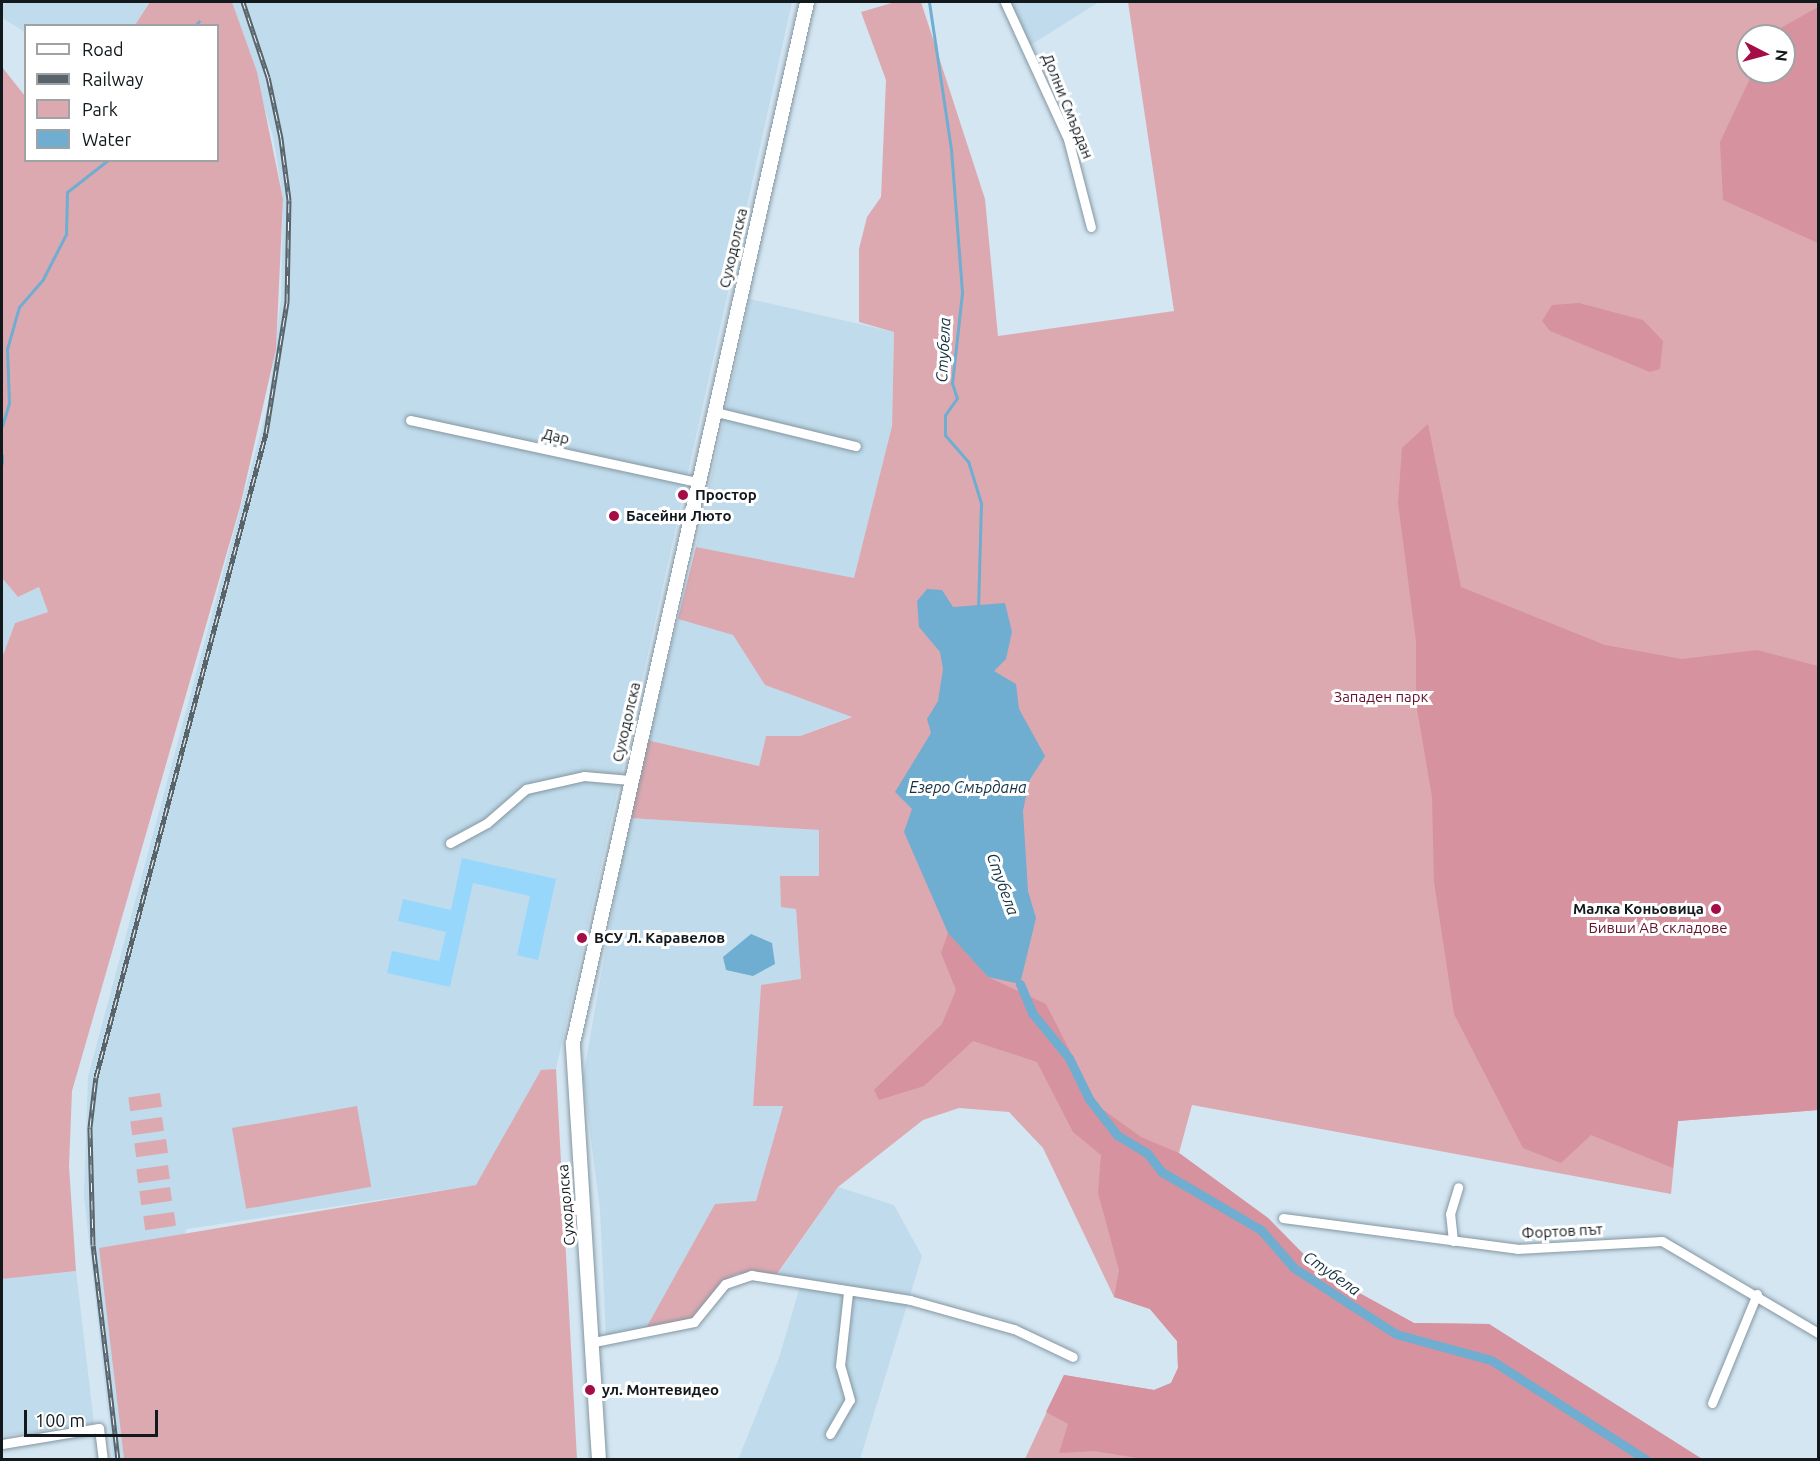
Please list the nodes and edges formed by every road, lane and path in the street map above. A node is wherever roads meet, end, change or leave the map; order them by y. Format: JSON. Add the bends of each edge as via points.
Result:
{"nodes":[{"id":1,"x":807,"y":2,"type":"edge"},
{"id":2,"x":1005,"y":2,"type":"edge"},
{"id":3,"x":1091,"y":227,"type":"dead end"},
{"id":4,"x":712,"y":411,"type":"junction"},
{"id":5,"x":410,"y":420,"type":"dead end"},
{"id":6,"x":856,"y":446,"type":"dead end"},
{"id":7,"x":696,"y":483,"type":"junction"},
{"id":8,"x":630,"y":780,"type":"junction"},
{"id":9,"x":450,"y":843,"type":"dead end"},
{"id":10,"x":1458,"y":1187,"type":"dead end"},
{"id":11,"x":1283,"y":1218,"type":"dead end"},
{"id":12,"x":1453,"y":1241,"type":"junction"},
{"id":13,"x":848,"y":1292,"type":"junction"},
{"id":14,"x":1757,"y":1294,"type":"junction"},
{"id":15,"x":1818,"y":1333,"type":"edge"},
{"id":16,"x":594,"y":1342,"type":"junction"},
{"id":17,"x":1073,"y":1357,"type":"dead end"},
{"id":18,"x":1712,"y":1403,"type":"dead end"},
{"id":19,"x":830,"y":1434,"type":"dead end"},
{"id":20,"x":2,"y":1444,"type":"edge"},
{"id":21,"x":103,"y":1460,"type":"edge"},
{"id":22,"x":599,"y":1460,"type":"edge"}],
"edges":[{"from":1,"to":4,"type":"street","name":"Суходолска"},
{"from":2,"to":3,"type":"street","name":"Долни Смърдан","via":[[1068,139]]},
{"from":4,"to":6,"type":"street"},
{"from":4,"to":7,"type":"street","name":"Суходолска"},
{"from":5,"to":7,"type":"street","name":"Дар"},
{"from":7,"to":8,"type":"street","name":"Суходолска"},
{"from":8,"to":9,"type":"street","via":[[584,776],[526,789],[514,794],[487,823]]},
{"from":8,"to":16,"type":"street","name":"Суходолска","via":[[571,1069]]},
{"from":10,"to":12,"type":"street","via":[[1450,1214]]},
{"from":11,"to":12,"type":"street","name":"Фортов път"},
{"from":12,"to":14,"type":"street","name":"Фортов път","via":[[1517,1249],[1662,1241]]},
{"from":13,"to":16,"type":"street","via":[[739,1276],[725,1284],[694,1322]]},
{"from":13,"to":17,"type":"street","via":[[946,1310],[1014,1329]]},
{"from":13,"to":19,"type":"street","via":[[840,1366],[850,1400]]},
{"from":14,"to":15,"type":"street","name":"Фортов път"},
{"from":14,"to":18,"type":"street"},
{"from":16,"to":22,"type":"street","name":"Суходолска"},
{"from":20,"to":21,"type":"street","via":[[99,1428]]}]}
